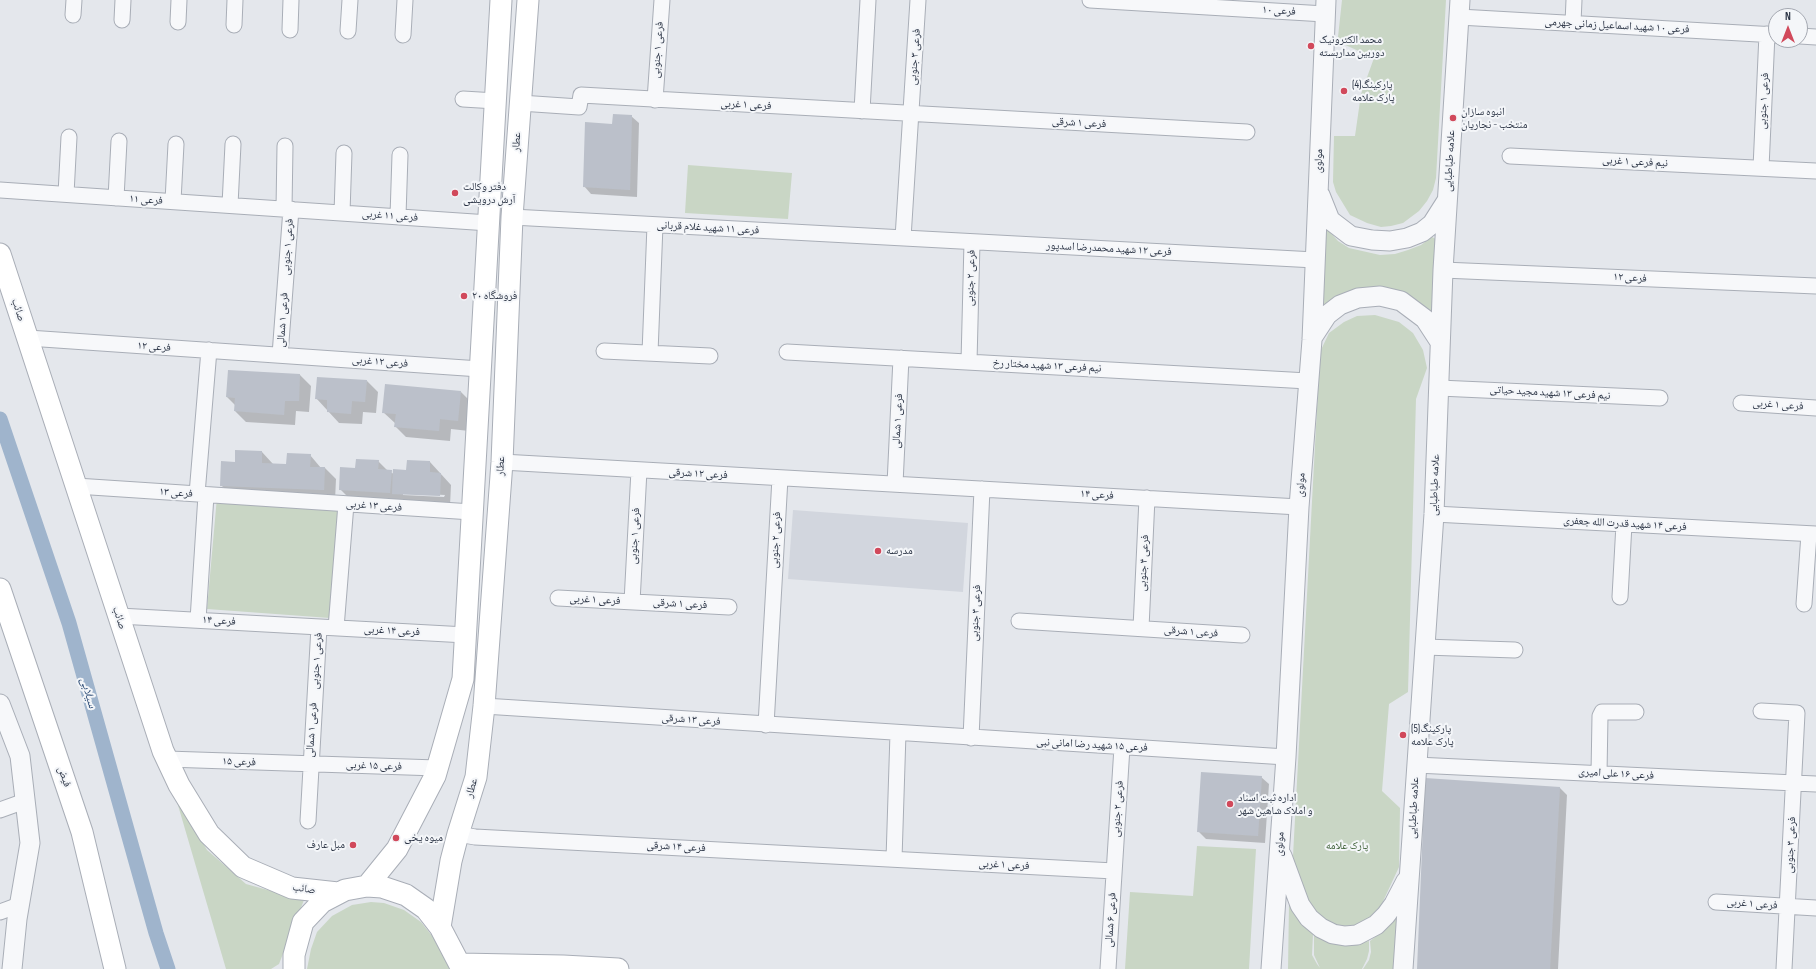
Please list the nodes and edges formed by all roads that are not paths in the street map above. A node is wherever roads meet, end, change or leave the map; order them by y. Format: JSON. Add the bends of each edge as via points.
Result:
{"nodes":[{"id":1,"x":123,"y":0,"type":"edge"},
{"id":2,"x":179,"y":0,"type":"edge"},
{"id":3,"x":235,"y":0,"type":"edge"},
{"id":4,"x":291,"y":0,"type":"edge"},
{"id":5,"x":350,"y":0,"type":"edge"},
{"id":6,"x":405,"y":0,"type":"edge"},
{"id":7,"x":501,"y":0,"type":"edge"},
{"id":8,"x":528,"y":0,"type":"edge"},
{"id":9,"x":662,"y":0,"type":"edge"},
{"id":10,"x":868,"y":0,"type":"edge"},
{"id":11,"x":918,"y":0,"type":"edge"},
{"id":12,"x":1090,"y":0,"type":"edge"},
{"id":13,"x":1574,"y":0,"type":"edge"},
{"id":14,"x":1113,"y":1,"type":"edge"},
{"id":15,"x":1326,"y":7,"type":"edge"},
{"id":16,"x":1460,"y":8,"type":"edge"},
{"id":17,"x":122,"y":20,"type":"dead end"},
{"id":18,"x":178,"y":22,"type":"dead end"},
{"id":19,"x":1573,"y":23,"type":"junction"},
{"id":20,"x":234,"y":25,"type":"dead end"},
{"id":21,"x":290,"y":30,"type":"dead end"},
{"id":22,"x":348,"y":32,"type":"dead end"},
{"id":23,"x":403,"y":35,"type":"dead end"},
{"id":24,"x":1768,"y":35,"type":"edge"},
{"id":25,"x":1771,"y":48,"type":"edge"},
{"id":26,"x":463,"y":99,"type":"dead end"},
{"id":27,"x":655,"y":100,"type":"junction"},
{"id":28,"x":496,"y":101,"type":"junction"},
{"id":29,"x":520,"y":104,"type":"junction"},
{"id":30,"x":862,"y":111,"type":"junction"},
{"id":31,"x":911,"y":114,"type":"junction"},
{"id":32,"x":1247,"y":132,"type":"dead end"},
{"id":33,"x":69,"y":137,"type":"dead end"},
{"id":34,"x":119,"y":141,"type":"dead end"},
{"id":35,"x":176,"y":144,"type":"dead end"},
{"id":36,"x":233,"y":144,"type":"dead end"},
{"id":37,"x":286,"y":146,"type":"dead end"},
{"id":38,"x":344,"y":153,"type":"dead end"},
{"id":39,"x":400,"y":155,"type":"dead end"},
{"id":40,"x":1510,"y":156,"type":"dead end"},
{"id":41,"x":1761,"y":168,"type":"junction"},
{"id":42,"x":1816,"y":171,"type":"edge"},
{"id":43,"x":0,"y":190,"type":"edge"},
{"id":44,"x":1318,"y":190,"type":"junction"},
{"id":45,"x":66,"y":194,"type":"junction"},
{"id":46,"x":1448,"y":197,"type":"junction"},
{"id":47,"x":116,"y":198,"type":"junction"},
{"id":48,"x":173,"y":202,"type":"junction"},
{"id":49,"x":230,"y":205,"type":"junction"},
{"id":50,"x":287,"y":209,"type":"junction"},
{"id":51,"x":342,"y":213,"type":"junction"},
{"id":52,"x":398,"y":216,"type":"junction"},
{"id":53,"x":512,"y":217,"type":"junction"},
{"id":54,"x":488,"y":222,"type":"junction"},
{"id":55,"x":655,"y":225,"type":"junction"},
{"id":56,"x":903,"y":238,"type":"junction"},
{"id":57,"x":972,"y":242,"type":"junction"},
{"id":58,"x":0,"y":254,"type":"edge"},
{"id":59,"x":1315,"y":260,"type":"junction"},
{"id":60,"x":1443,"y":270,"type":"junction"},
{"id":61,"x":285,"y":285,"type":"joint"},
{"id":62,"x":1816,"y":286,"type":"edge"},
{"id":63,"x":28,"y":338,"type":"junction"},
{"id":64,"x":1312,"y":340,"type":"junction"},
{"id":65,"x":1440,"y":342,"type":"junction"},
{"id":66,"x":209,"y":350,"type":"junction"},
{"id":67,"x":604,"y":351,"type":"dead end"},
{"id":68,"x":787,"y":352,"type":"dead end"},
{"id":69,"x":650,"y":353,"type":"junction"},
{"id":70,"x":280,"y":355,"type":"junction"},
{"id":71,"x":710,"y":356,"type":"dead end"},
{"id":72,"x":901,"y":358,"type":"junction"},
{"id":73,"x":969,"y":362,"type":"junction"},
{"id":74,"x":480,"y":369,"type":"junction"},
{"id":75,"x":1308,"y":381,"type":"junction"},
{"id":76,"x":1439,"y":388,"type":"junction"},
{"id":77,"x":1660,"y":398,"type":"dead end"},
{"id":78,"x":1740,"y":403,"type":"dead end"},
{"id":79,"x":1816,"y":408,"type":"edge"},
{"id":80,"x":502,"y":462,"type":"junction"},
{"id":81,"x":639,"y":470,"type":"junction"},
{"id":82,"x":780,"y":478,"type":"junction"},
{"id":83,"x":894,"y":484,"type":"junction"},
{"id":84,"x":76,"y":486,"type":"junction"},
{"id":85,"x":982,"y":489,"type":"junction"},
{"id":86,"x":202,"y":494,"type":"junction"},
{"id":87,"x":1147,"y":498,"type":"junction"},
{"id":88,"x":276,"y":499,"type":"joint"},
{"id":89,"x":346,"y":504,"type":"junction"},
{"id":90,"x":1299,"y":507,"type":"junction"},
{"id":91,"x":472,"y":512,"type":"junction"},
{"id":92,"x":1434,"y":514,"type":"junction"},
{"id":93,"x":1624,"y":524,"type":"junction"},
{"id":94,"x":1812,"y":534,"type":"edge"},
{"id":95,"x":0,"y":589,"type":"edge"},
{"id":96,"x":468,"y":589,"type":"junction"},
{"id":97,"x":493,"y":591,"type":"junction"},
{"id":98,"x":1620,"y":597,"type":"dead end"},
{"id":99,"x":558,"y":598,"type":"dead end"},
{"id":100,"x":632,"y":602,"type":"junction"},
{"id":101,"x":1804,"y":604,"type":"dead end"},
{"id":102,"x":729,"y":607,"type":"dead end"},
{"id":103,"x":119,"y":616,"type":"junction"},
{"id":104,"x":198,"y":620,"type":"junction"},
{"id":105,"x":1019,"y":621,"type":"dead end"},
{"id":106,"x":319,"y":627,"type":"junction"},
{"id":107,"x":336,"y":628,"type":"junction"},
{"id":108,"x":1141,"y":628,"type":"junction"},
{"id":109,"x":466,"y":635,"type":"junction"},
{"id":110,"x":1242,"y":636,"type":"dead end"},
{"id":111,"x":1424,"y":647,"type":"junction"},
{"id":112,"x":1515,"y":650,"type":"dead end"},
{"id":113,"x":315,"y":696,"type":"joint"},
{"id":114,"x":0,"y":704,"type":"edge"},
{"id":115,"x":484,"y":706,"type":"junction"},
{"id":116,"x":1761,"y":711,"type":"dead end"},
{"id":117,"x":1636,"y":712,"type":"dead end"},
{"id":118,"x":766,"y":725,"type":"junction"},
{"id":119,"x":898,"y":733,"type":"junction"},
{"id":120,"x":971,"y":738,"type":"junction"},
{"id":121,"x":1122,"y":747,"type":"junction"},
{"id":122,"x":1286,"y":757,"type":"junction"},
{"id":123,"x":167,"y":759,"type":"junction"},
{"id":124,"x":310,"y":764,"type":"junction"},
{"id":125,"x":1416,"y":764,"type":"junction"},
{"id":126,"x":437,"y":768,"type":"junction"},
{"id":127,"x":1598,"y":774,"type":"junction"},
{"id":128,"x":1794,"y":783,"type":"junction"},
{"id":129,"x":1816,"y":784,"type":"edge"},
{"id":130,"x":25,"y":801,"type":"junction"},
{"id":131,"x":0,"y":810,"type":"edge"},
{"id":132,"x":308,"y":821,"type":"dead end"},
{"id":133,"x":458,"y":834,"type":"junction"},
{"id":134,"x":1279,"y":848,"type":"junction"},
{"id":135,"x":894,"y":859,"type":"junction"},
{"id":136,"x":1410,"y":868,"type":"junction"},
{"id":137,"x":1114,"y":871,"type":"junction"},
{"id":138,"x":367,"y":886,"type":"junction"},
{"id":139,"x":338,"y":893,"type":"junction"},
{"id":140,"x":1716,"y":902,"type":"dead end"},
{"id":141,"x":19,"y":905,"type":"junction"},
{"id":142,"x":1788,"y":907,"type":"junction"},
{"id":143,"x":1816,"y":908,"type":"edge"},
{"id":144,"x":0,"y":912,"type":"edge"},
{"id":145,"x":440,"y":927,"type":"junction"},
{"id":146,"x":289,"y":964,"type":"edge"},
{"id":147,"x":461,"y":967,"type":"edge"},
{"id":148,"x":12,"y":969,"type":"edge"},
{"id":149,"x":115,"y":969,"type":"edge"},
{"id":150,"x":618,"y":969,"type":"edge"},
{"id":151,"x":1108,"y":969,"type":"edge"},
{"id":152,"x":1271,"y":969,"type":"edge"},
{"id":153,"x":1403,"y":969,"type":"edge"},
{"id":154,"x":1784,"y":969,"type":"edge"}],
"edges":[{"from":1,"to":17,"type":"street"},
{"from":2,"to":18,"type":"street"},
{"from":3,"to":20,"type":"street"},
{"from":4,"to":21,"type":"street"},
{"from":5,"to":22,"type":"street"},
{"from":6,"to":23,"type":"street"},
{"from":7,"to":28,"type":"main road"},
{"from":8,"to":29,"type":"main road","name":"عطار"},
{"from":9,"to":27,"type":"street","name":"فرعی ۱ جنوبی"},
{"from":10,"to":30,"type":"street"},
{"from":11,"to":31,"type":"street","name":"فرعی ۳ جنوبی"},
{"from":12,"to":14,"type":"street","name":"فرعی ۱۰"},
{"from":13,"to":19,"type":"street"},
{"from":14,"to":15,"type":"street","name":"فرعی ۱۰"},
{"from":15,"to":44,"type":"street","name":"مولوی"},
{"from":16,"to":19,"type":"street","name":"فرعی ۱۰ شهید اسماعیل زمانی جهرمی"},
{"from":16,"to":46,"type":"street","name":"علامه طباطبایی"},
{"from":19,"to":24,"type":"street","name":"فرعی ۱۰ شهید اسماعیل زمانی جهرمی"},
{"from":25,"to":41,"type":"street","name":"فرعی ۱ جنوبی"},
{"from":26,"to":28,"type":"street"},
{"from":27,"to":29,"type":"street","name":"فرعی ۱ غربی","via":[[581,95],[579,107]]},
{"from":27,"to":30,"type":"street","name":"فرعی ۱ غربی"},
{"from":28,"to":54,"type":"main road"},
{"from":29,"to":53,"type":"main road","name":"عطار"},
{"from":30,"to":31,"type":"street","name":"فرعی ۱ غربی"},
{"from":31,"to":32,"type":"street","name":"فرعی ۱ شرقی"},
{"from":31,"to":56,"type":"street"},
{"from":33,"to":45,"type":"street"},
{"from":34,"to":47,"type":"street"},
{"from":35,"to":48,"type":"street"},
{"from":36,"to":49,"type":"street"},
{"from":37,"to":50,"type":"street","name":"فرعی ۱ جنوبی"},
{"from":38,"to":51,"type":"street"},
{"from":39,"to":52,"type":"street"},
{"from":40,"to":41,"type":"street","name":"نیم فرعی ۱ غربی"},
{"from":41,"to":42,"type":"street"},
{"from":43,"to":45,"type":"street","name":"فرعی ۱۱"},
{"from":44,"to":46,"type":"street","via":[[1330,220],[1351,236],[1390,241],[1422,232],[1441,213]]},
{"from":44,"to":59,"type":"street","name":"مولوی"},
{"from":45,"to":47,"type":"street","name":"فرعی ۱۱"},
{"from":46,"to":60,"type":"street","name":"علامه طباطبایی"},
{"from":47,"to":48,"type":"street","name":"فرعی ۱۱"},
{"from":48,"to":49,"type":"street","name":"فرعی ۱۱"},
{"from":49,"to":50,"type":"street","name":"فرعی ۱۱"},
{"from":50,"to":51,"type":"street","name":"فرعی ۱۱ غربی"},
{"from":50,"to":61,"type":"street","name":"فرعی ۱ جنوبی"},
{"from":51,"to":52,"type":"street","name":"فرعی ۱۱ غربی"},
{"from":52,"to":54,"type":"street","name":"فرعی ۱۱ غربی"},
{"from":53,"to":55,"type":"street","name":"فرعی ۱۱ شهید غلام قربانی"},
{"from":53,"to":80,"type":"main road","name":"عطار"},
{"from":54,"to":74,"type":"main road"},
{"from":55,"to":56,"type":"street","name":"فرعی ۱۱ شهید غلام قربانی"},
{"from":55,"to":69,"type":"street"},
{"from":56,"to":57,"type":"street","name":"فرعی ۱۲ شهید محمدرضا اسدپور"},
{"from":57,"to":59,"type":"street","name":"فرعی ۱۲ شهید محمدرضا اسدپور"},
{"from":57,"to":73,"type":"street","name":"فرعی ۲ جنوبی"},
{"from":58,"to":63,"type":"main road","name":"صائب"},
{"from":59,"to":64,"type":"street","name":"مولوی"},
{"from":60,"to":62,"type":"street","name":"فرعی ۱۲"},
{"from":60,"to":65,"type":"street","name":"علامه طباطبایی"},
{"from":61,"to":70,"type":"street","name":"فرعی ۱ شمالی"},
{"from":63,"to":66,"type":"street","name":"فرعی ۱۲"},
{"from":63,"to":84,"type":"main road","name":"صائب"},
{"from":64,"to":65,"type":"street","via":[[1327,315],[1340,305],[1358,298],[1380,296],[1401,301],[1425,319]]},
{"from":64,"to":75,"type":"street","name":"مولوی"},
{"from":65,"to":76,"type":"street","name":"علامه طباطبایی"},
{"from":66,"to":70,"type":"street","name":"فرعی ۱۲"},
{"from":66,"to":86,"type":"street"},
{"from":67,"to":69,"type":"street"},
{"from":68,"to":72,"type":"street","name":"نیم فرعی ۱۳ شهید مختار رخ"},
{"from":69,"to":71,"type":"street"},
{"from":70,"to":74,"type":"street","name":"فرعی ۱۲ غربی"},
{"from":72,"to":73,"type":"street","name":"نیم فرعی ۱۳ شهید مختار رخ"},
{"from":72,"to":83,"type":"street","name":"فرعی ۱ شمالی"},
{"from":73,"to":75,"type":"street","name":"نیم فرعی ۱۳ شهید مختار رخ"},
{"from":74,"to":91,"type":"main road"},
{"from":75,"to":90,"type":"street","name":"مولوی"},
{"from":76,"to":77,"type":"street","name":"نیم فرعی ۱۳ شهید مجید حیاتی"},
{"from":76,"to":92,"type":"street","name":"علامه طباطبایی"},
{"from":78,"to":79,"type":"street","name":"فرعی ۱ غربی"},
{"from":80,"to":81,"type":"street","name":"فرعی ۱۲ شرقی"},
{"from":80,"to":97,"type":"main road","name":"عطار"},
{"from":81,"to":82,"type":"street","name":"فرعی ۱۲ شرقی"},
{"from":81,"to":100,"type":"street","name":"فرعی ۱ جنوبی"},
{"from":82,"to":83,"type":"street","name":"فرعی ۱۲ شرقی"},
{"from":82,"to":118,"type":"street","name":"فرعی ۲ جنوبی"},
{"from":83,"to":85,"type":"street","name":"فرعی ۱۴"},
{"from":84,"to":86,"type":"street","name":"فرعی ۱۳"},
{"from":84,"to":103,"type":"main road","name":"صائب"},
{"from":85,"to":87,"type":"street","name":"فرعی ۱۴"},
{"from":85,"to":120,"type":"street","name":"فرعی ۳ جنوبی"},
{"from":86,"to":88,"type":"street","name":"فرعی ۱۳"},
{"from":86,"to":104,"type":"street","via":[[202,559]]},
{"from":87,"to":90,"type":"street","name":"فرعی ۱۴"},
{"from":87,"to":108,"type":"street","name":"فرعی ۴ جنوبی"},
{"from":88,"to":89,"type":"street","name":"فرعی ۱۳ غربی"},
{"from":89,"to":91,"type":"street","name":"فرعی ۱۳ غربی"},
{"from":89,"to":107,"type":"street"},
{"from":90,"to":122,"type":"street","name":"مولوی"},
{"from":91,"to":96,"type":"main road"},
{"from":92,"to":93,"type":"street","name":"فرعی ۱۴ شهید قدرت الله جعفری"},
{"from":92,"to":111,"type":"street","name":"علامه طباطبایی"},
{"from":93,"to":94,"type":"street","name":"فرعی ۱۴ شهید قدرت الله جعفری"},
{"from":93,"to":98,"type":"street"},
{"from":94,"to":101,"type":"street"},
{"from":95,"to":149,"type":"main road","name":"فیض","via":[[82,832]]},
{"from":96,"to":97,"type":"main road"},
{"from":96,"to":109,"type":"main road"},
{"from":97,"to":115,"type":"main road","name":"عطار"},
{"from":99,"to":100,"type":"street","name":"فرعی ۱ غربی"},
{"from":100,"to":102,"type":"street","name":"فرعی ۱ شرقی"},
{"from":103,"to":104,"type":"street","name":"فرعی ۱۴"},
{"from":103,"to":123,"type":"main road","name":"صائب"},
{"from":104,"to":106,"type":"street","name":"فرعی ۱۴"},
{"from":105,"to":108,"type":"street"},
{"from":106,"to":107,"type":"street","name":"فرعی ۱۴ غربی"},
{"from":106,"to":113,"type":"street","name":"فرعی ۱ جنوبی"},
{"from":107,"to":109,"type":"street","name":"فرعی ۱۴ غربی"},
{"from":108,"to":110,"type":"street","name":"فرعی ۱ شرقی"},
{"from":109,"to":126,"type":"main road","via":[[463,679]]},
{"from":111,"to":112,"type":"street"},
{"from":111,"to":125,"type":"street","name":"علامه طباطبایی"},
{"from":113,"to":124,"type":"street","name":"فرعی ۱ شمالی"},
{"from":114,"to":130,"type":"street","via":[[20,756]]},
{"from":115,"to":118,"type":"street","name":"فرعی ۱۳ شرقی"},
{"from":115,"to":133,"type":"main road","name":"عطار","via":[[476,777]]},
{"from":116,"to":128,"type":"street","name":"فرعی ۳ جنوبی","via":[[1797,713]]},
{"from":117,"to":127,"type":"street","via":[[1602,712]]},
{"from":118,"to":119,"type":"street","name":"فرعی ۱۳ شرقی"},
{"from":119,"to":120,"type":"street","name":"فرعی ۱۵ شهید رضا امانی نبی"},
{"from":119,"to":135,"type":"street"},
{"from":120,"to":121,"type":"street","name":"فرعی ۱۵ شهید رضا امانی نبی"},
{"from":121,"to":122,"type":"street","name":"فرعی ۱۵ شهید رضا امانی نبی"},
{"from":121,"to":137,"type":"street","name":"فرعی ۲ جنوبی"},
{"from":122,"to":134,"type":"street","name":"مولوی"},
{"from":123,"to":124,"type":"street","name":"فرعی ۱۵"},
{"from":123,"to":139,"type":"main road","name":"صائب","via":[[179,785],[209,834],[243,867],[292,888]]},
{"from":124,"to":126,"type":"street","name":"فرعی ۱۵ غربی"},
{"from":124,"to":132,"type":"street"},
{"from":125,"to":127,"type":"street","name":"فرعی ۱۶ علی امیری"},
{"from":125,"to":136,"type":"street","name":"علامه طباطبایی"},
{"from":126,"to":138,"type":"main road","via":[[397,849]]},
{"from":127,"to":128,"type":"street","name":"فرعی ۱۶ علی امیری"},
{"from":128,"to":129,"type":"street","name":"فرعی ۱۶ علی امیری"},
{"from":128,"to":142,"type":"street","name":"فرعی ۳ جنوبی"},
{"from":130,"to":131,"type":"street"},
{"from":130,"to":141,"type":"street","via":[[30,843]]},
{"from":133,"to":135,"type":"street","name":"فرعی ۱۴ شرقی"},
{"from":133,"to":145,"type":"main road","name":"عطار"},
{"from":134,"to":136,"type":"street","via":[[1300,905],[1309,918],[1321,928],[1344,936],[1365,931],[1386,915],[1405,886]]},
{"from":134,"to":152,"type":"street","name":"مولوی"},
{"from":135,"to":137,"type":"street","name":"فرعی ۱ غربی"},
{"from":136,"to":153,"type":"street","name":"علامه طباطبایی"},
{"from":137,"to":151,"type":"street","name":"فرعی ۶ شمالی"},
{"from":138,"to":139,"type":"main road"},
{"from":138,"to":145,"type":"main road","via":[[382,887],[406,895],[426,908]]},
{"from":139,"to":146,"type":"main road","via":[[322,902],[303,922]]},
{"from":140,"to":142,"type":"street","name":"فرعی ۱ غربی"},
{"from":141,"to":144,"type":"street"},
{"from":141,"to":148,"type":"street"},
{"from":142,"to":143,"type":"street"},
{"from":142,"to":154,"type":"street","name":"فرعی ۳ جنوبی"},
{"from":145,"to":147,"type":"main road"},
{"from":147,"to":150,"type":"main road","via":[[563,966]]}]}
